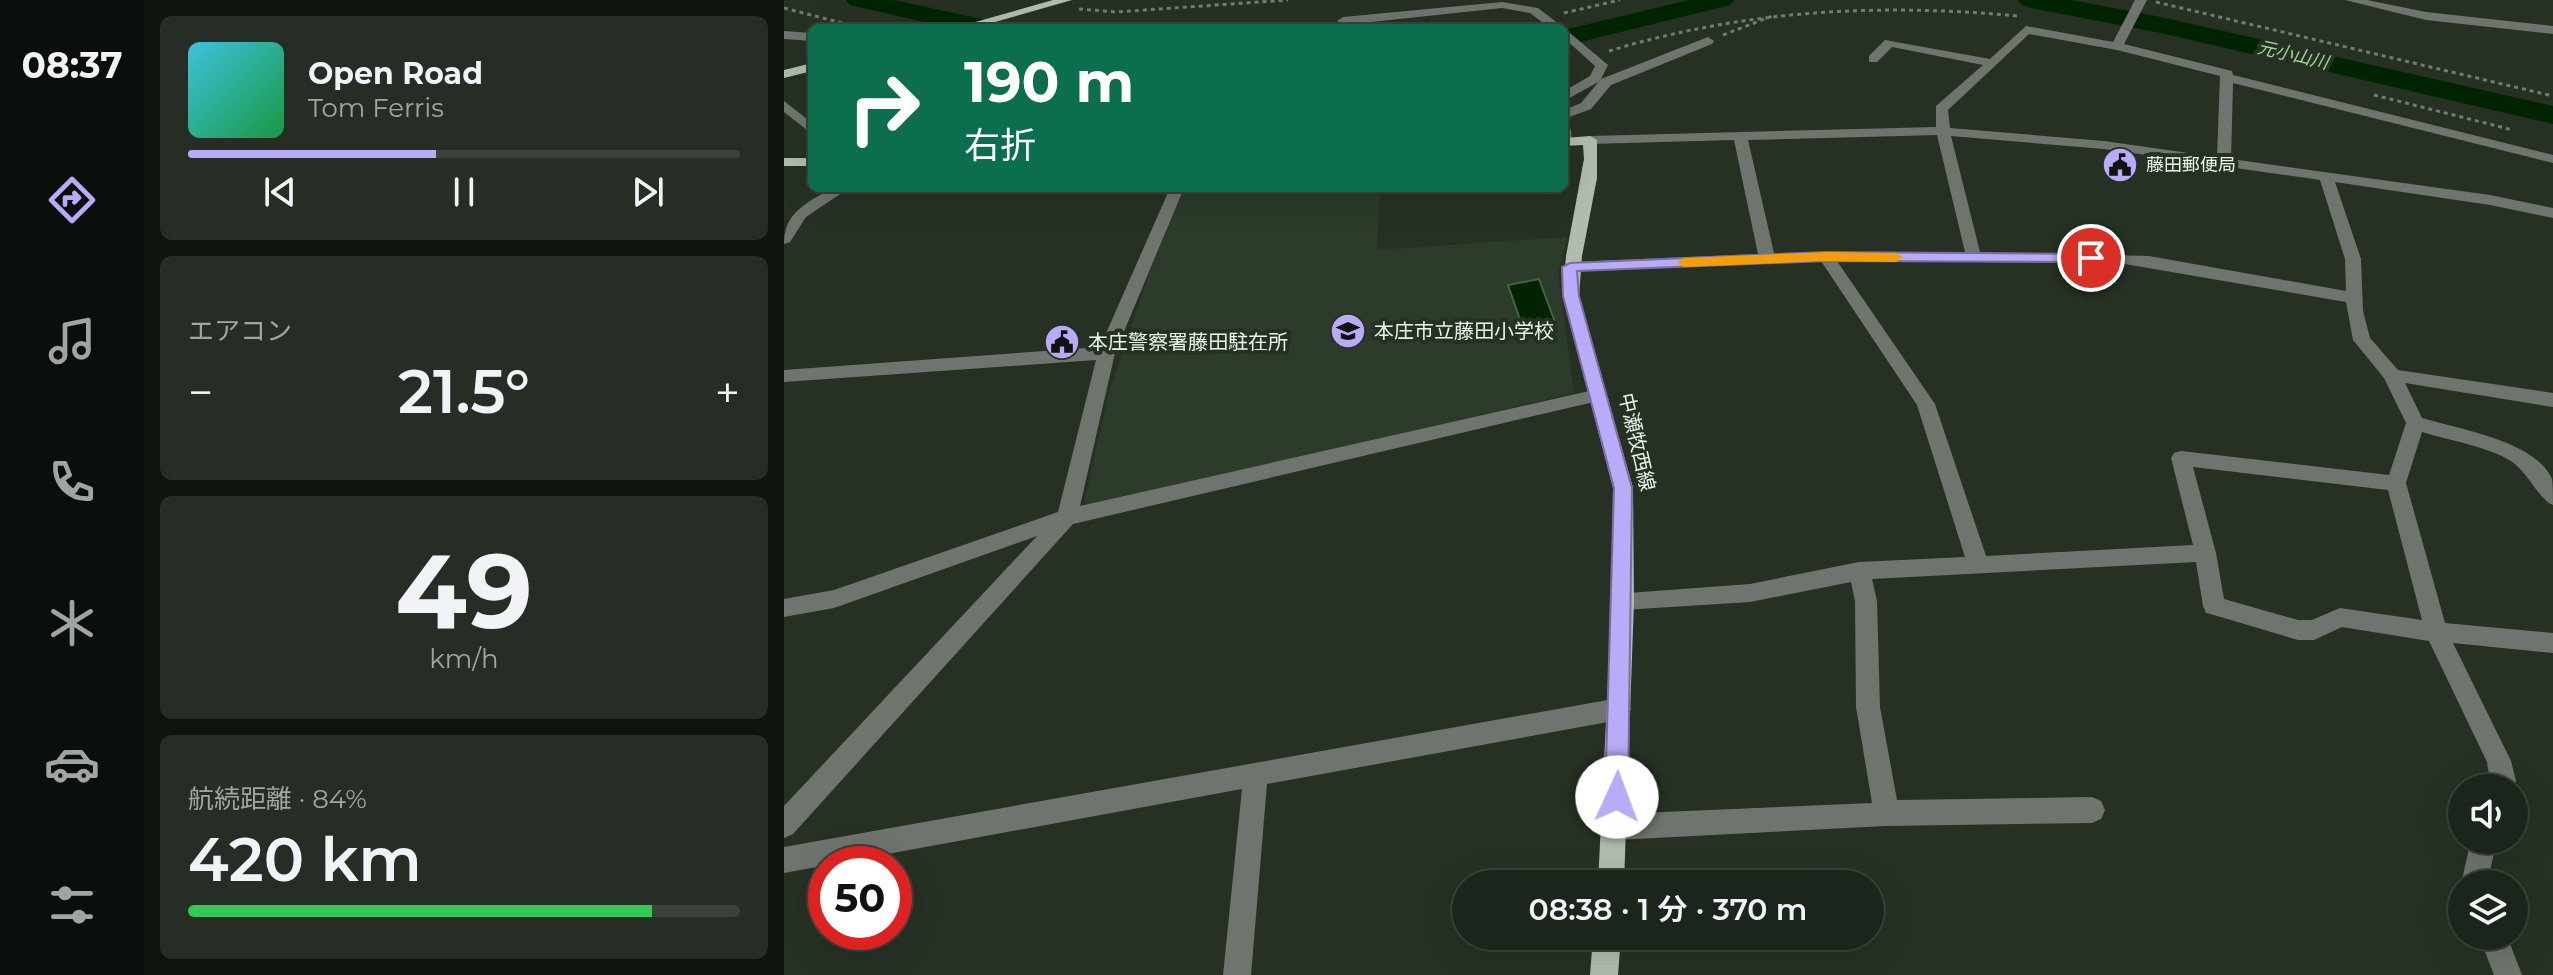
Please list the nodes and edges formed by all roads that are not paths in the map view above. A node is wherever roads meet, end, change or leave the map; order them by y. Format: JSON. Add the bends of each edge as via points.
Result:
{"nodes":[{"id":1,"x":1066,"y":0,"type":"edge"},
{"id":2,"x":2351,"y":0,"type":"edge"},
{"id":3,"x":2142,"y":1,"type":"edge"},
{"id":4,"x":1479,"y":3,"type":"edge"},
{"id":5,"x":1344,"y":20,"type":"edge"},
{"id":6,"x":1551,"y":22,"type":"edge"},
{"id":7,"x":975,"y":24,"type":"edge"},
{"id":8,"x":2553,"y":30,"type":"edge"},
{"id":9,"x":1568,"y":34,"type":"edge"},
{"id":10,"x":784,"y":35,"type":"edge"},
{"id":11,"x":808,"y":37,"type":"edge"},
{"id":12,"x":2119,"y":40,"type":"junction"},
{"id":13,"x":1708,"y":41,"type":"road end"},
{"id":14,"x":1873,"y":59,"type":"dead end"},
{"id":15,"x":1992,"y":63,"type":"junction"},
{"id":16,"x":808,"y":68,"type":"edge"},
{"id":17,"x":784,"y":74,"type":"edge"},
{"id":18,"x":2228,"y":78,"type":"junction"},
{"id":19,"x":1568,"y":95,"type":"edge"},
{"id":20,"x":784,"y":105,"type":"edge"},
{"id":21,"x":1568,"y":113,"type":"edge"},
{"id":22,"x":808,"y":126,"type":"edge"},
{"id":23,"x":1942,"y":131,"type":"junction"},
{"id":24,"x":1740,"y":136,"type":"junction"},
{"id":25,"x":1568,"y":138,"type":"edge"},
{"id":26,"x":1590,"y":140,"type":"junction"},
{"id":27,"x":2553,"y":159,"type":"edge"},
{"id":28,"x":784,"y":162,"type":"edge"},
{"id":29,"x":808,"y":162,"type":"edge"},
{"id":30,"x":2224,"y":162,"type":"junction"},
{"id":31,"x":2326,"y":176,"type":"junction"},
{"id":32,"x":836,"y":192,"type":"edge"},
{"id":33,"x":1175,"y":192,"type":"edge"},
{"id":34,"x":2553,"y":213,"type":"edge"},
{"id":35,"x":784,"y":239,"type":"edge"},
{"id":36,"x":1826,"y":256,"type":"junction"},
{"id":37,"x":1974,"y":258,"type":"junction"},
{"id":38,"x":1767,"y":259,"type":"junction"},
{"id":39,"x":1570,"y":267,"type":"junction"},
{"id":40,"x":2355,"y":298,"type":"junction"},
{"id":41,"x":1106,"y":353,"type":"junction"},
{"id":42,"x":2392,"y":375,"type":"junction"},
{"id":43,"x":784,"y":376,"type":"edge"},
{"id":44,"x":1598,"y":395,"type":"junction"},
{"id":45,"x":2553,"y":400,"type":"edge"},
{"id":46,"x":2415,"y":423,"type":"junction"},
{"id":47,"x":2396,"y":483,"type":"junction"},
{"id":48,"x":2553,"y":497,"type":"edge"},
{"id":49,"x":1067,"y":517,"type":"junction"},
{"id":50,"x":2205,"y":553,"type":"junction"},
{"id":51,"x":1978,"y":564,"type":"junction"},
{"id":52,"x":1859,"y":571,"type":"junction"},
{"id":53,"x":1623,"y":601,"type":"junction"},
{"id":54,"x":784,"y":608,"type":"edge"},
{"id":55,"x":2436,"y":632,"type":"junction"},
{"id":56,"x":2553,"y":643,"type":"edge"},
{"id":57,"x":1619,"y":709,"type":"junction"},
{"id":58,"x":1256,"y":773,"type":"junction"},
{"id":59,"x":2502,"y":774,"type":"edge"},
{"id":60,"x":2092,"y":810,"type":"dead end"},
{"id":61,"x":1886,"y":813,"type":"junction"},
{"id":62,"x":784,"y":825,"type":"edge"},
{"id":63,"x":1616,"y":827,"type":"junction"},
{"id":64,"x":784,"y":860,"type":"edge"},
{"id":65,"x":1612,"y":870,"type":"edge"},
{"id":66,"x":1606,"y":950,"type":"edge"},
{"id":67,"x":2498,"y":950,"type":"edge"},
{"id":68,"x":1237,"y":975,"type":"edge"},
{"id":69,"x":1604,"y":975,"type":"edge"},
{"id":70,"x":2508,"y":975,"type":"edge"}],
"edges":[{"from":1,"to":7,"type":"main road"},
{"from":2,"to":8,"type":"street","via":[[2426,16]]},
{"from":3,"to":12,"type":"street"},
{"from":4,"to":5,"type":"street"},
{"from":4,"to":6,"type":"street","via":[[1525,7]]},
{"from":9,"to":19,"type":"street","via":[[1598,53],[1602,65],[1595,78]]},
{"from":10,"to":11,"type":"street"},
{"from":12,"to":15,"type":"street","via":[[2026,30]]},
{"from":12,"to":18,"type":"street"},
{"from":13,"to":21,"type":"street","via":[[1606,82],[1586,106]]},
{"from":14,"to":15,"type":"street","via":[[1889,43]]},
{"from":15,"to":23,"type":"street","via":[[1941,109]]},
{"from":16,"to":17,"type":"main road"},
{"from":18,"to":27,"type":"street"},
{"from":18,"to":30,"type":"street"},
{"from":20,"to":22,"type":"street"},
{"from":23,"to":24,"type":"street"},
{"from":23,"to":30,"type":"street"},
{"from":23,"to":37,"type":"street"},
{"from":24,"to":26,"type":"street"},
{"from":24,"to":38,"type":"street"},
{"from":25,"to":26,"type":"main road"},
{"from":26,"to":39,"type":"main road","name":"中瀬牧西線"},
{"from":28,"to":29,"type":"main road"},
{"from":30,"to":31,"type":"street"},
{"from":31,"to":34,"type":"street"},
{"from":31,"to":40,"type":"street","via":[[2353,259]]},
{"from":32,"to":35,"type":"street","via":[[800,214]]},
{"from":33,"to":41,"type":"street"},
{"from":36,"to":37,"type":"street"},
{"from":36,"to":38,"type":"street"},
{"from":36,"to":51,"type":"street","via":[[1926,404]]},
{"from":37,"to":40,"type":"street","via":[[2149,261]]},
{"from":38,"to":39,"type":"street"},
{"from":39,"to":44,"type":"main road","name":"中瀬牧西線","via":[[1571,296]]},
{"from":40,"to":42,"type":"street","via":[[2362,340]]},
{"from":41,"to":43,"type":"street"},
{"from":41,"to":49,"type":"street"},
{"from":42,"to":45,"type":"street"},
{"from":42,"to":46,"type":"street"},
{"from":44,"to":49,"type":"street"},
{"from":44,"to":53,"type":"main road","name":"中瀬牧西線","via":[[1623,488]]},
{"from":46,"to":47,"type":"street"},
{"from":46,"to":48,"type":"street","via":[[2515,454],[2533,467]]},
{"from":47,"to":50,"type":"street","via":[[2181,458]]},
{"from":47,"to":55,"type":"street"},
{"from":49,"to":54,"type":"street","via":[[834,599]]},
{"from":49,"to":62,"type":"street"},
{"from":50,"to":51,"type":"street"},
{"from":50,"to":55,"type":"street","via":[[2214,606],[2298,630],[2314,630],[2340,617]]},
{"from":51,"to":52,"type":"street"},
{"from":52,"to":53,"type":"street","via":[[1724,597]]},
{"from":52,"to":61,"type":"street","via":[[1866,601],[1868,707]]},
{"from":53,"to":57,"type":"main road","name":"中瀬牧西線"},
{"from":55,"to":56,"type":"street"},
{"from":55,"to":59,"type":"street"},
{"from":57,"to":58,"type":"street"},
{"from":57,"to":63,"type":"main road","name":"中瀬牧西線"},
{"from":58,"to":64,"type":"street"},
{"from":58,"to":68,"type":"street"},
{"from":60,"to":61,"type":"street"},
{"from":61,"to":63,"type":"street"},
{"from":63,"to":65,"type":"main road","name":"中瀬牧西線"},
{"from":66,"to":69,"type":"main road"},
{"from":67,"to":70,"type":"street"}]}
